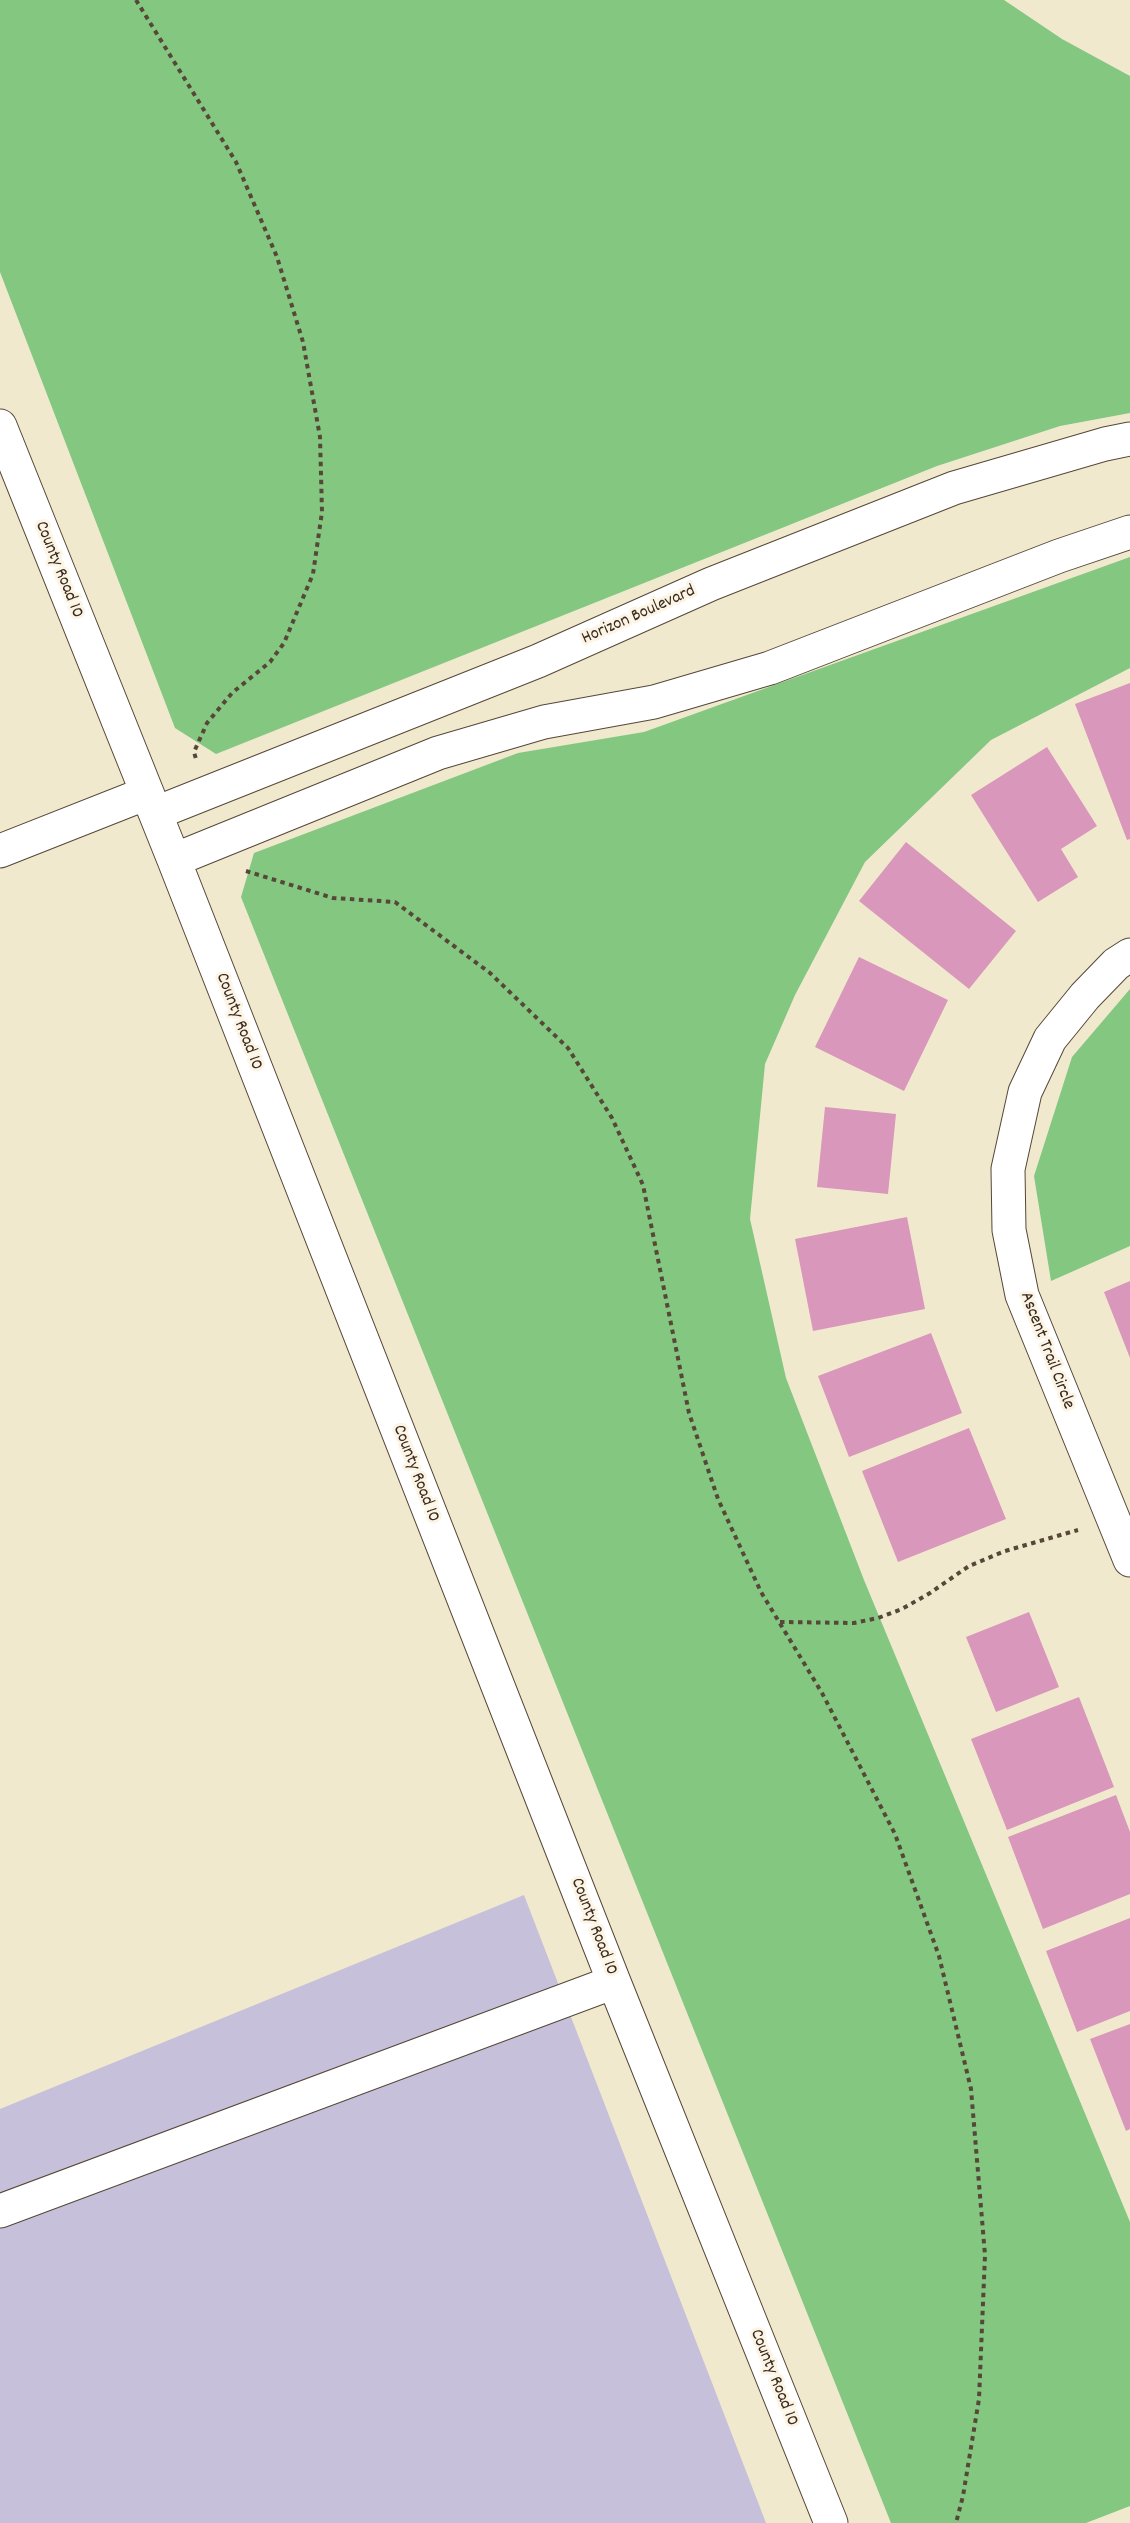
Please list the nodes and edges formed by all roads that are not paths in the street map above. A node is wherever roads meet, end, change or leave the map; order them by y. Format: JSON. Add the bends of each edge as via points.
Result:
{"nodes":[{"id":1,"x":0,"y":426,"type":"edge"},
{"id":2,"x":1130,"y":440,"type":"edge"},
{"id":3,"x":1130,"y":532,"type":"edge"},
{"id":4,"x":152,"y":803,"type":"junction"},
{"id":5,"x":0,"y":851,"type":"edge"},
{"id":6,"x":174,"y":860,"type":"junction"},
{"id":7,"x":1130,"y":956,"type":"edge"},
{"id":8,"x":1121,"y":1513,"type":"edge"},
{"id":9,"x":1130,"y":1560,"type":"edge"},
{"id":10,"x":614,"y":1982,"type":"junction"},
{"id":11,"x":0,"y":2211,"type":"edge"},
{"id":12,"x":831,"y":2523,"type":"edge"}],
"edges":[{"from":1,"to":4,"type":"street","name":"County Road 10"},
{"from":2,"to":4,"type":"street","name":"Horizon Boulevard","via":[[954,488],[711,584],[538,661]]},
{"from":3,"to":6,"type":"street","via":[[770,668],[654,702],[544,722],[438,753]]},
{"from":4,"to":5,"type":"street","name":"Horizon Boulevard"},
{"from":4,"to":6,"type":"street","name":"County Road 10"},
{"from":6,"to":10,"type":"street","name":"County Road 10"},
{"from":7,"to":8,"type":"street","name":"Ascent Trail Circle","via":[[1116,964],[1050,1039],[1025,1092],[1008,1169],[1009,1230],[1022,1295]]},
{"from":8,"to":9,"type":"street","name":"Ascent Trail Circle"},
{"from":10,"to":11,"type":"street"},
{"from":10,"to":12,"type":"street","name":"County Road 10"}]}
